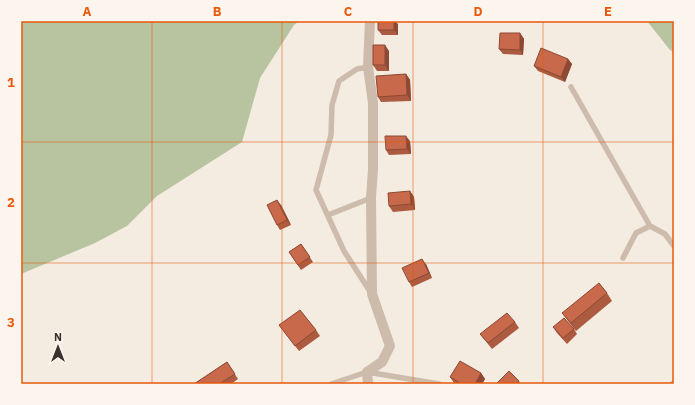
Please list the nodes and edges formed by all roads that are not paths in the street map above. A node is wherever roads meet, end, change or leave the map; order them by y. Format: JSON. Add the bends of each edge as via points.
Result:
{"nodes":[{"id":1,"x":370,"y":21,"type":"edge"},
{"id":2,"x":368,"y":67,"type":"junction"},
{"id":3,"x":571,"y":87,"type":"dead end"},
{"id":4,"x":371,"y":198,"type":"junction"},
{"id":5,"x":328,"y":215,"type":"junction"},
{"id":6,"x":650,"y":226,"type":"junction"},
{"id":7,"x":674,"y":246,"type":"edge"},
{"id":8,"x":623,"y":258,"type":"dead end"},
{"id":9,"x":372,"y":294,"type":"junction"},
{"id":10,"x":367,"y":372,"type":"junction"},
{"id":11,"x":331,"y":384,"type":"edge"},
{"id":12,"x":368,"y":384,"type":"edge"},
{"id":13,"x":439,"y":384,"type":"edge"}],
"edges":[{"from":1,"to":2,"type":"street"},
{"from":2,"to":4,"type":"street","via":[[373,103],[374,169]]},
{"from":2,"to":5,"type":"lane","via":[[357,69],[339,82],[332,105],[331,135],[316,190]]},
{"from":3,"to":6,"type":"lane"},
{"from":4,"to":5,"type":"lane"},
{"from":4,"to":9,"type":"street"},
{"from":5,"to":9,"type":"lane","via":[[344,251]]},
{"from":6,"to":7,"type":"lane","via":[[665,234]]},
{"from":6,"to":8,"type":"lane","via":[[636,233]]},
{"from":9,"to":10,"type":"street","via":[[390,346],[382,362]]},
{"from":10,"to":11,"type":"lane"},
{"from":10,"to":12,"type":"street"},
{"from":10,"to":13,"type":"lane"}]}
